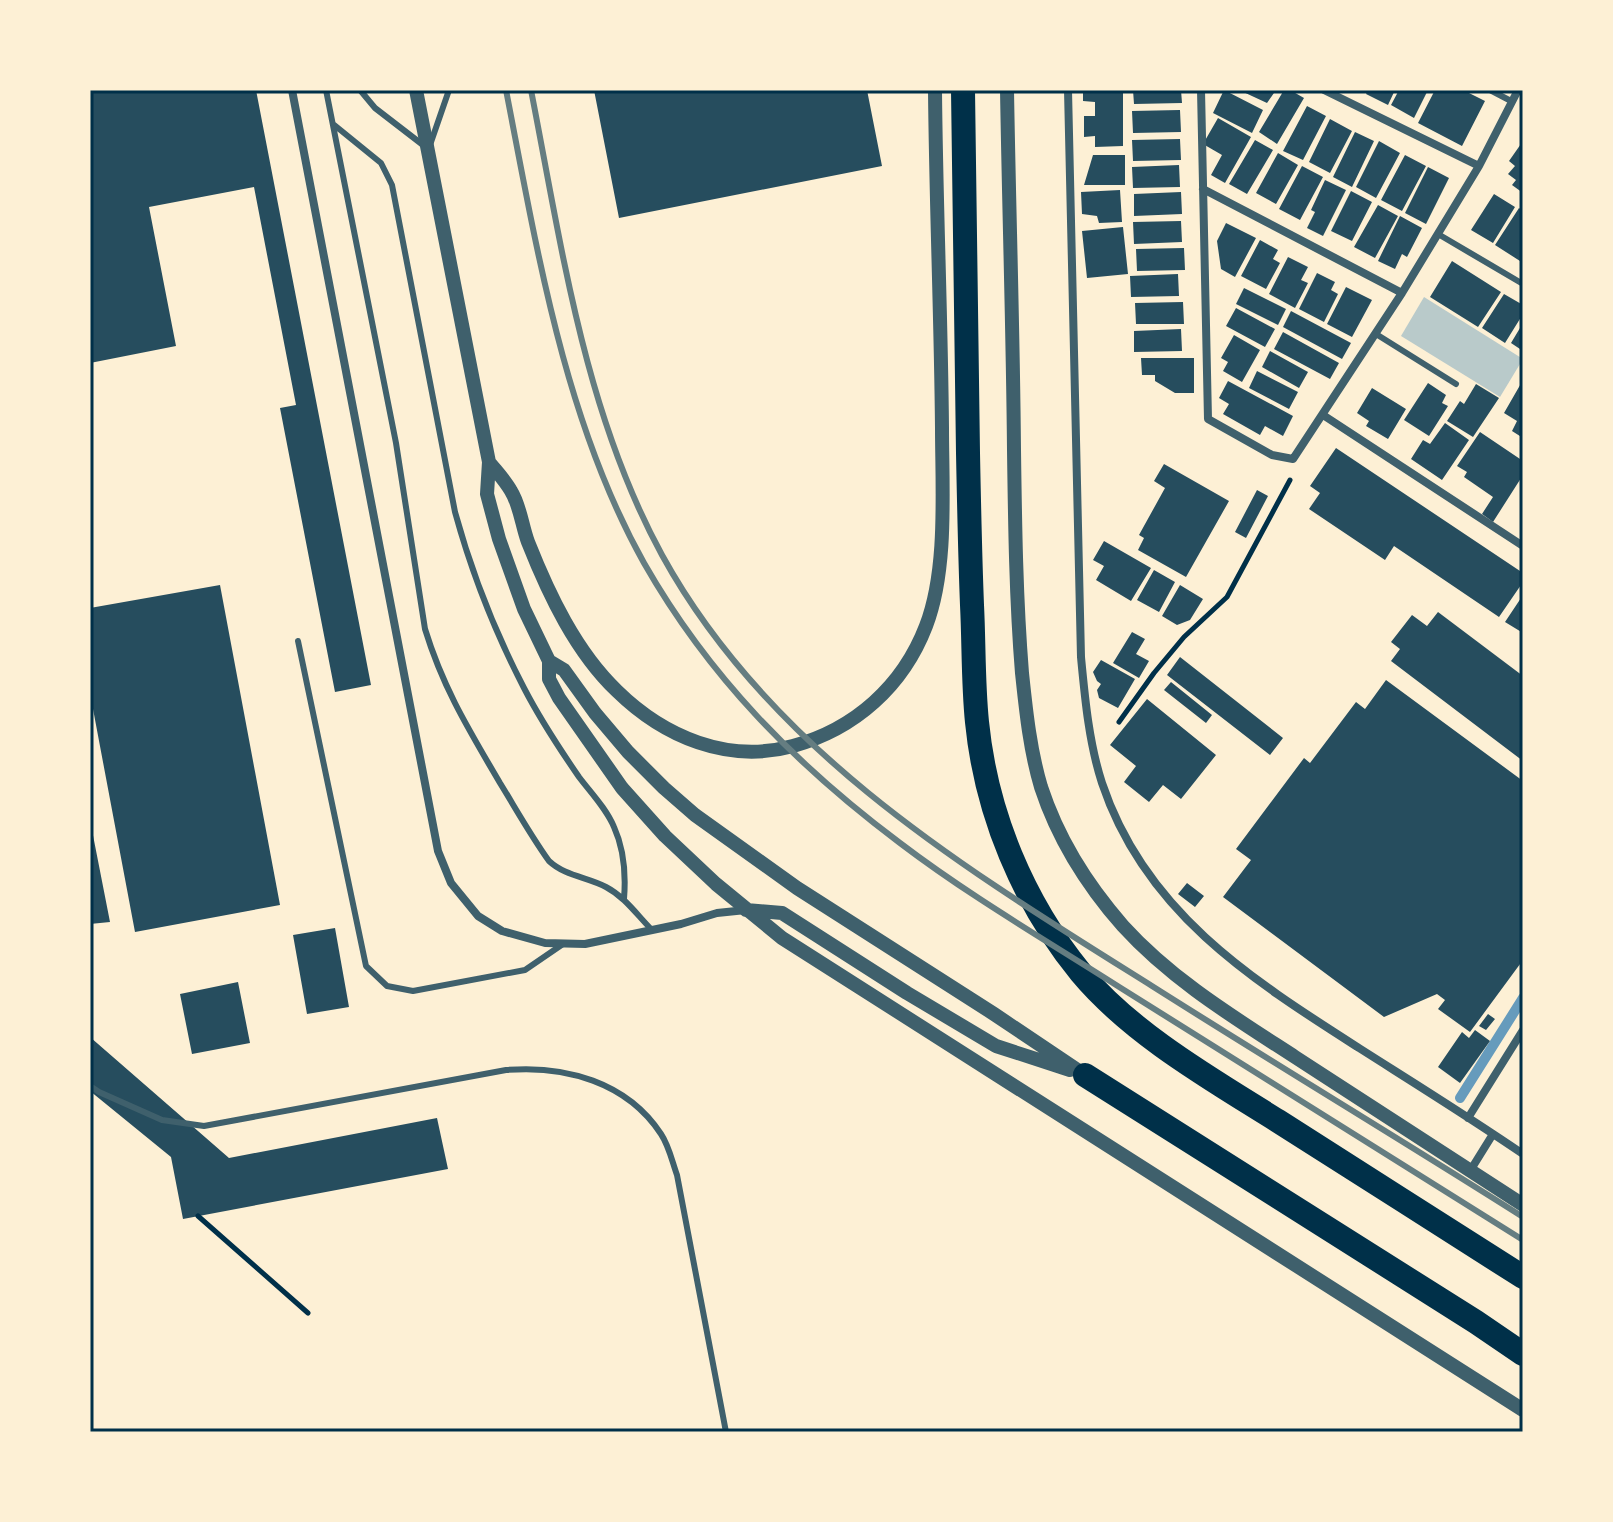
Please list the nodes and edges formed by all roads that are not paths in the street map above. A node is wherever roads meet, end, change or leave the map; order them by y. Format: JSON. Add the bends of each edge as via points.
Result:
{"nodes":[{"id":1,"x":292,"y":90,"type":"edge"},
{"id":2,"x":326,"y":90,"type":"edge"},
{"id":3,"x":360,"y":90,"type":"edge"},
{"id":4,"x":416,"y":90,"type":"edge"},
{"id":5,"x":449,"y":90,"type":"edge"},
{"id":6,"x":935,"y":90,"type":"edge"},
{"id":7,"x":963,"y":90,"type":"edge"},
{"id":8,"x":1007,"y":90,"type":"edge"},
{"id":9,"x":1068,"y":90,"type":"edge"},
{"id":10,"x":1201,"y":90,"type":"edge"},
{"id":11,"x":1324,"y":90,"type":"edge"},
{"id":12,"x":1490,"y":90,"type":"edge"},
{"id":13,"x":1518,"y":90,"type":"edge"},
{"id":14,"x":1511,"y":101,"type":"junction"},
{"id":15,"x":332,"y":123,"type":"junction"},
{"id":16,"x":428,"y":149,"type":"junction"},
{"id":17,"x":1479,"y":166,"type":"junction"},
{"id":18,"x":1203,"y":189,"type":"junction"},
{"id":19,"x":1438,"y":234,"type":"junction"},
{"id":20,"x":1523,"y":284,"type":"edge"},
{"id":21,"x":1402,"y":293,"type":"junction"},
{"id":22,"x":1376,"y":334,"type":"junction"},
{"id":23,"x":1456,"y":384,"type":"dead end"},
{"id":24,"x":1323,"y":415,"type":"junction"},
{"id":25,"x":489,"y":462,"type":"junction"},
{"id":26,"x":1523,"y":546,"type":"edge"},
{"id":27,"x":298,"y":641,"type":"dead end"},
{"id":28,"x":549,"y":661,"type":"junction"},
{"id":29,"x":624,"y":899,"type":"junction"},
{"id":30,"x":746,"y":910,"type":"junction"},
{"id":31,"x":652,"y":930,"type":"junction"},
{"id":32,"x":563,"y":944,"type":"junction"},
{"id":33,"x":1523,"y":1030,"type":"edge"},
{"id":34,"x":1085,"y":1075,"type":"junction"},
{"id":35,"x":90,"y":1086,"type":"edge"},
{"id":36,"x":1468,"y":1118,"type":"junction"},
{"id":37,"x":1493,"y":1134,"type":"junction"},
{"id":38,"x":1523,"y":1154,"type":"edge"},
{"id":39,"x":1470,"y":1171,"type":"junction"},
{"id":40,"x":1523,"y":1205,"type":"edge"},
{"id":41,"x":1523,"y":1277,"type":"edge"},
{"id":42,"x":1523,"y":1354,"type":"edge"},
{"id":43,"x":1523,"y":1410,"type":"edge"},
{"id":44,"x":726,"y":1432,"type":"edge"}],
"edges":[{"from":1,"to":32,"type":"street","via":[[438,851],[451,883],[478,916],[502,931]]},
{"from":2,"to":15,"type":"lane"},
{"from":3,"to":16,"type":"lane"},
{"from":4,"to":16,"type":"street"},
{"from":5,"to":16,"type":"lane"},
{"from":6,"to":25,"type":"street","via":[[939,566],[933,607],[916,650],[877,702],[831,733],[779,750],[709,746],[661,726],[616,690],[574,636],[527,540],[512,492]]},
{"from":7,"to":41,"type":"highway","via":[[969,553],[977,722],[1004,839],[1034,905],[1082,974],[1121,1013],[1196,1068]]},
{"from":8,"to":39,"type":"street","via":[[1018,626],[1024,703],[1049,808],[1069,852],[1101,900],[1182,979]]},
{"from":9,"to":36,"type":"street","via":[[1081,657],[1102,782],[1119,825],[1156,884],[1224,956]]},
{"from":10,"to":18,"type":"street"},
{"from":11,"to":17,"type":"street"},
{"from":12,"to":14,"type":"lane"},
{"from":13,"to":14,"type":"street"},
{"from":14,"to":17,"type":"street"},
{"from":15,"to":29,"type":"lane","via":[[381,163],[392,185],[465,548],[524,689],[615,827],[624,866]]},
{"from":15,"to":29,"type":"lane","via":[[433,657],[460,715],[549,861]]},
{"from":16,"to":25,"type":"street"},
{"from":17,"to":19,"type":"street"},
{"from":18,"to":21,"type":"street"},
{"from":18,"to":24,"type":"street","via":[[1208,419],[1272,455],[1293,459]]},
{"from":19,"to":20,"type":"lane"},
{"from":19,"to":21,"type":"street"},
{"from":21,"to":22,"type":"street"},
{"from":22,"to":23,"type":"lane"},
{"from":22,"to":24,"type":"street"},
{"from":24,"to":26,"type":"street"},
{"from":25,"to":28,"type":"street","via":[[487,494],[499,539]]},
{"from":27,"to":32,"type":"lane","via":[[366,966],[387,986],[413,991],[525,970]]},
{"from":28,"to":30,"type":"street","via":[[549,679],[559,698],[622,788],[665,836]]},
{"from":28,"to":34,"type":"street","via":[[564,670],[628,752],[695,815]]},
{"from":29,"to":31,"type":"lane"},
{"from":30,"to":31,"type":"street"},
{"from":30,"to":34,"type":"street","via":[[782,913],[996,1046]]},
{"from":30,"to":43,"type":"street","via":[[880,1002]]},
{"from":31,"to":32,"type":"street"},
{"from":33,"to":36,"type":"street"},
{"from":34,"to":42,"type":"highway"},
{"from":35,"to":44,"type":"lane","via":[[162,1120],[204,1126],[506,1070],[553,1070],[604,1084],[643,1113],[668,1148]]},
{"from":36,"to":37,"type":"street"},
{"from":37,"to":38,"type":"street"},
{"from":37,"to":39,"type":"street"},
{"from":39,"to":40,"type":"street"}]}
